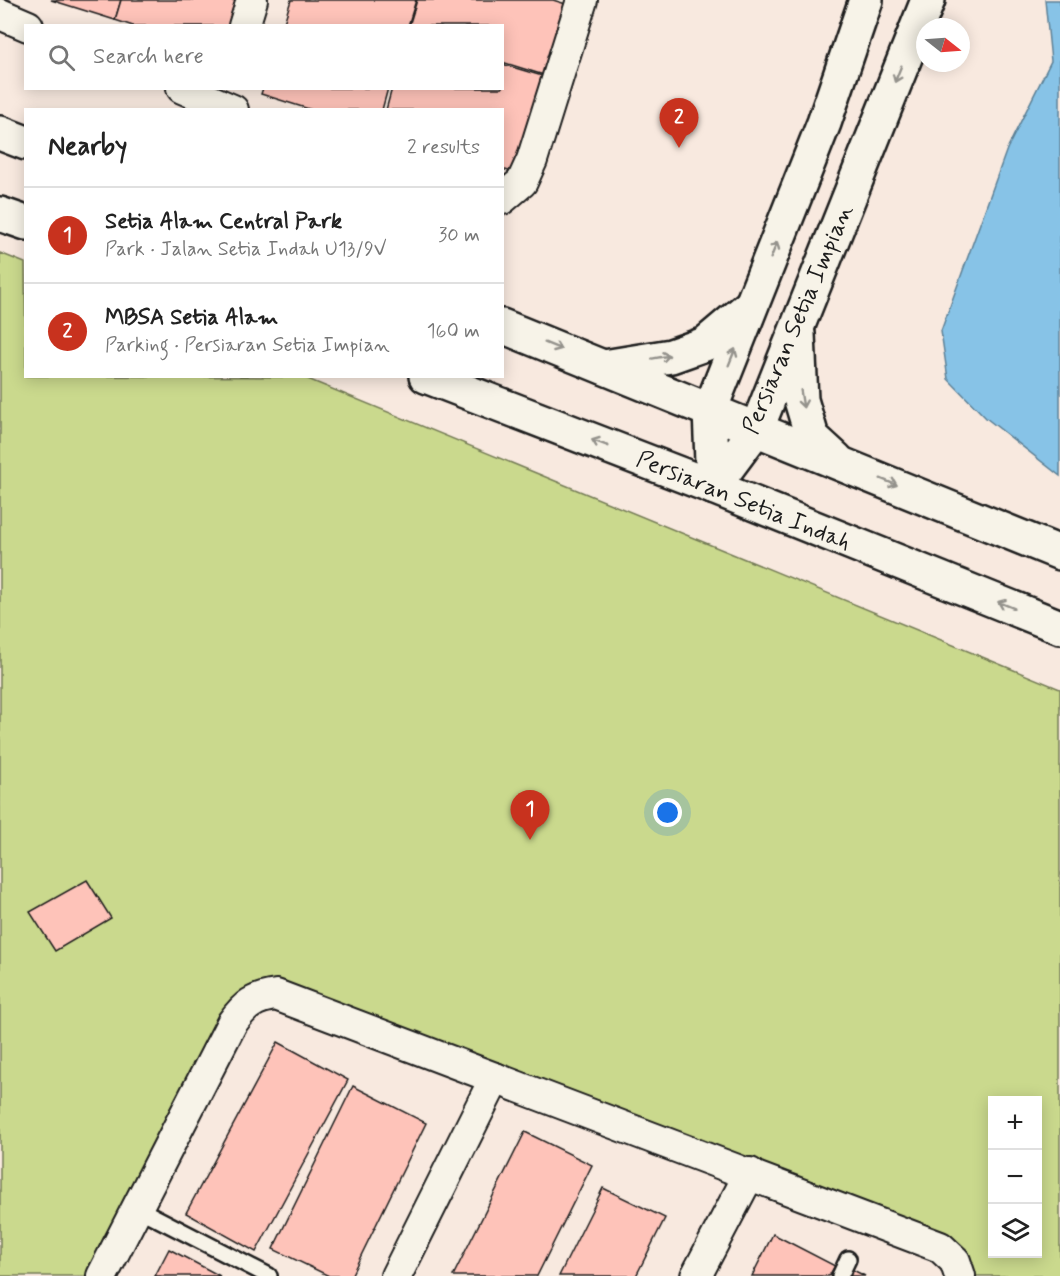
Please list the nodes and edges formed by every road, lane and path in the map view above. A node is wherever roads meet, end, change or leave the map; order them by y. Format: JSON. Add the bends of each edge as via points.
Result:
{"nodes":[{"id":1,"x":252,"y":0,"type":"edge"},
{"id":2,"x":582,"y":0,"type":"edge"},
{"id":3,"x":866,"y":0,"type":"edge"},
{"id":4,"x":928,"y":0,"type":"edge"},
{"id":5,"x":0,"y":14,"type":"edge"},
{"id":6,"x":24,"y":24,"type":"edge"},
{"id":7,"x":245,"y":24,"type":"edge"},
{"id":8,"x":189,"y":90,"type":"edge"},
{"id":9,"x":226,"y":101,"type":"edge"},
{"id":10,"x":0,"y":133,"type":"edge"},
{"id":11,"x":24,"y":141,"type":"edge"},
{"id":12,"x":504,"y":197,"type":"edge"},
{"id":13,"x":0,"y":214,"type":"edge"},
{"id":14,"x":24,"y":222,"type":"edge"},
{"id":15,"x":753,"y":304,"type":"junction"},
{"id":16,"x":798,"y":320,"type":"junction"},
{"id":17,"x":504,"y":327,"type":"edge"},
{"id":18,"x":604,"y":367,"type":"junction"},
{"id":19,"x":431,"y":378,"type":"edge"},
{"id":20,"x":710,"y":410,"type":"junction"},
{"id":21,"x":757,"y":428,"type":"junction"},
{"id":22,"x":840,"y":462,"type":"junction"},
{"id":23,"x":713,"y":487,"type":"junction"},
{"id":24,"x":1060,"y":553,"type":"edge"},
{"id":25,"x":1060,"y":627,"type":"edge"},
{"id":26,"x":495,"y":1078,"type":"junction"},
{"id":27,"x":750,"y":1173,"type":"junction"},
{"id":28,"x":137,"y":1208,"type":"junction"},
{"id":29,"x":848,"y":1259,"type":"dead end"},
{"id":30,"x":102,"y":1276,"type":"edge"},
{"id":31,"x":268,"y":1276,"type":"edge"},
{"id":32,"x":396,"y":1276,"type":"edge"},
{"id":33,"x":696,"y":1276,"type":"edge"},
{"id":34,"x":840,"y":1276,"type":"edge"},
{"id":35,"x":960,"y":1276,"type":"edge"}],
"edges":[{"from":1,"to":7,"type":"street"},
{"from":2,"to":12,"type":"street","via":[[532,160],[522,182]]},
{"from":15,"to":3,"type":"street","name":"Persiaran Setia Impian","one_way":true,"via":[[824,123]]},
{"from":4,"to":16,"type":"street","name":"Persiaran Setia Impian","one_way":true},
{"from":5,"to":6,"type":"street"},
{"from":8,"to":9,"type":"street"},
{"from":10,"to":11,"type":"street"},
{"from":13,"to":14,"type":"street"},
{"from":18,"to":15,"type":"street","one_way":true,"via":[[671,356],[705,344]]},
{"from":20,"to":15,"type":"street","name":"Persiaran Setia Impian","one_way":true},
{"from":16,"to":21,"type":"street","name":"Persiaran Setia Impian"},
{"from":16,"to":22,"type":"street","one_way":true,"via":[[801,400],[812,436]]},
{"from":17,"to":18,"type":"street","one_way":true},
{"from":18,"to":20,"type":"street"},
{"from":23,"to":19,"type":"street","name":"Persiaran Setia Indah","one_way":true},
{"from":20,"to":21,"type":"street"},
{"from":20,"to":23,"type":"street","name":"Persiaran Setia Impian"},
{"from":21,"to":22,"type":"street"},
{"from":21,"to":23,"type":"street","name":"Persiaran Setia Impian"},
{"from":22,"to":24,"type":"street","one_way":true},
{"from":25,"to":23,"type":"street","name":"Persiaran Setia Indah","one_way":true},
{"from":26,"to":27,"type":"street"},
{"from":26,"to":28,"type":"street","via":[[276,995],[257,998],[244,1006],[232,1023]]},
{"from":26,"to":32,"type":"street"},
{"from":27,"to":33,"type":"street"},
{"from":27,"to":35,"type":"street","via":[[940,1247],[955,1261]]},
{"from":28,"to":30,"type":"street"},
{"from":28,"to":31,"type":"lane"},
{"from":29,"to":34,"type":"lane"}]}
